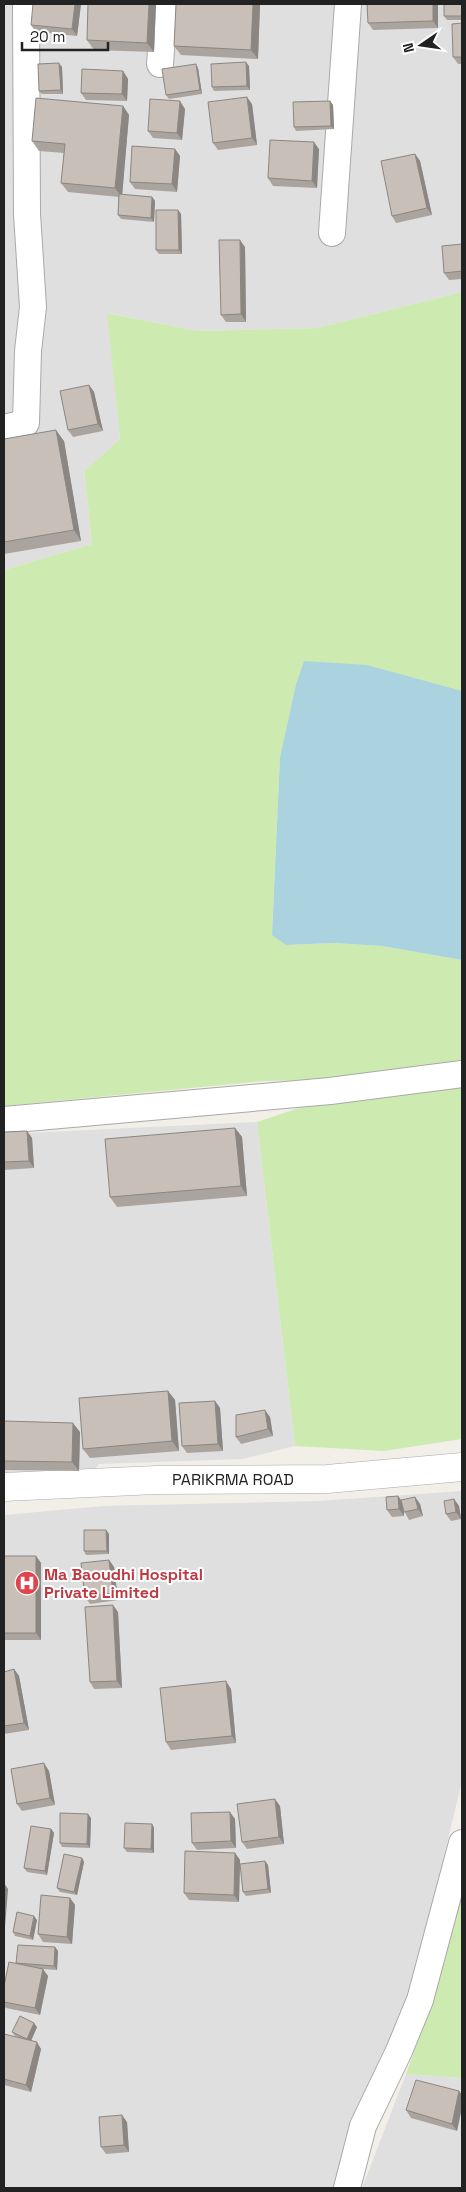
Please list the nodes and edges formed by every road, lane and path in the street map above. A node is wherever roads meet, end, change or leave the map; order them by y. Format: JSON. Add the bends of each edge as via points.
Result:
{"nodes":[{"id":1,"x":26,"y":4,"type":"edge"},
{"id":2,"x":168,"y":4,"type":"edge"},
{"id":3,"x":348,"y":4,"type":"edge"},
{"id":4,"x":160,"y":64,"type":"dead end"},
{"id":5,"x":332,"y":233,"type":"dead end"},
{"id":6,"x":4,"y":428,"type":"edge"},
{"id":7,"x":462,"y":1074,"type":"edge"},
{"id":8,"x":4,"y":1120,"type":"edge"},
{"id":9,"x":462,"y":1467,"type":"edge"},
{"id":10,"x":4,"y":1488,"type":"edge"},
{"id":11,"x":462,"y":1844,"type":"edge"},
{"id":12,"x":347,"y":2188,"type":"edge"}],
"edges":[{"from":1,"to":6,"type":"street","via":[[27,214],[33,306],[26,423]]},
{"from":2,"to":4,"type":"street"},
{"from":3,"to":5,"type":"street"},
{"from":7,"to":8,"type":"street","via":[[330,1091]]},
{"from":9,"to":10,"type":"street","name":"PARIKRMA ROAD","via":[[327,1479],[156,1480]]},
{"from":11,"to":12,"type":"street","via":[[420,2000],[363,2126]]}]}
